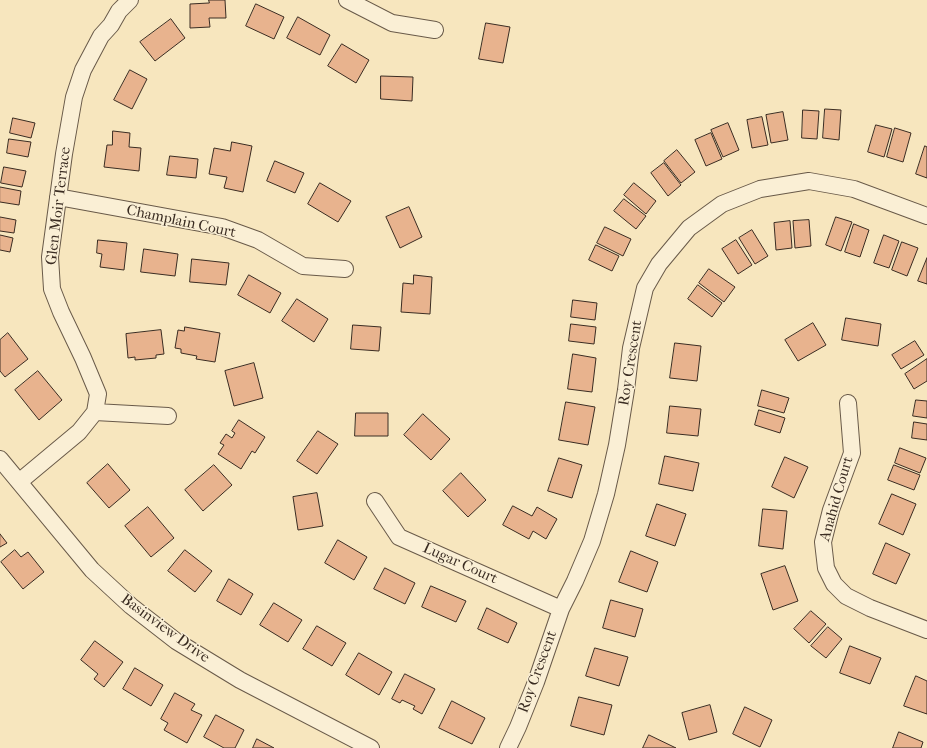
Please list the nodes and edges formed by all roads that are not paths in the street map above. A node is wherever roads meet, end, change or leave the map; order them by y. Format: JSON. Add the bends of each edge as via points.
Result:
{"nodes":[{"id":1,"x":130,"y":0,"type":"edge"},
{"id":2,"x":347,"y":0,"type":"edge"},
{"id":3,"x":435,"y":30,"type":"dead end"},
{"id":4,"x":58,"y":197,"type":"junction"},
{"id":5,"x":927,"y":216,"type":"edge"},
{"id":6,"x":345,"y":269,"type":"dead end"},
{"id":7,"x":848,"y":403,"type":"dead end"},
{"id":8,"x":95,"y":412,"type":"junction"},
{"id":9,"x":168,"y":416,"type":"dead end"},
{"id":10,"x":0,"y":459,"type":"edge"},
{"id":11,"x":19,"y":482,"type":"junction"},
{"id":12,"x":375,"y":501,"type":"dead end"},
{"id":13,"x":561,"y":609,"type":"junction"},
{"id":14,"x":927,"y":630,"type":"edge"},
{"id":15,"x":371,"y":748,"type":"edge"},
{"id":16,"x":508,"y":748,"type":"edge"}],
"edges":[{"from":1,"to":4,"type":"street","name":"Glen Moir Terrace","via":[[101,36],[83,70],[74,97]]},
{"from":2,"to":3,"type":"street","via":[[392,23]]},
{"from":4,"to":6,"type":"street","name":"Champlain Court","via":[[222,227],[258,240],[303,266]]},
{"from":4,"to":8,"type":"street","name":"Glen Moir Terrace","via":[[50,257],[52,289],[98,394]]},
{"from":5,"to":13,"type":"street","name":"Roy Crescent","via":[[854,189],[809,181],[753,191],[722,204],[689,228],[659,264],[645,288],[631,348],[617,445],[606,494],[576,582]]},
{"from":7,"to":14,"type":"street","name":"Anahid Court","via":[[852,453],[831,510],[823,542],[826,568],[834,584],[846,596]]},
{"from":8,"to":9,"type":"street"},
{"from":8,"to":11,"type":"street","via":[[79,432]]},
{"from":10,"to":11,"type":"street","name":"Basinview Drive"},
{"from":11,"to":15,"type":"street","name":"Basinview Drive","via":[[92,570],[131,606],[176,641],[240,680]]},
{"from":12,"to":13,"type":"street","name":"Lugar Court","via":[[399,538]]},
{"from":13,"to":16,"type":"street","name":"Roy Crescent","via":[[536,682]]}]}
